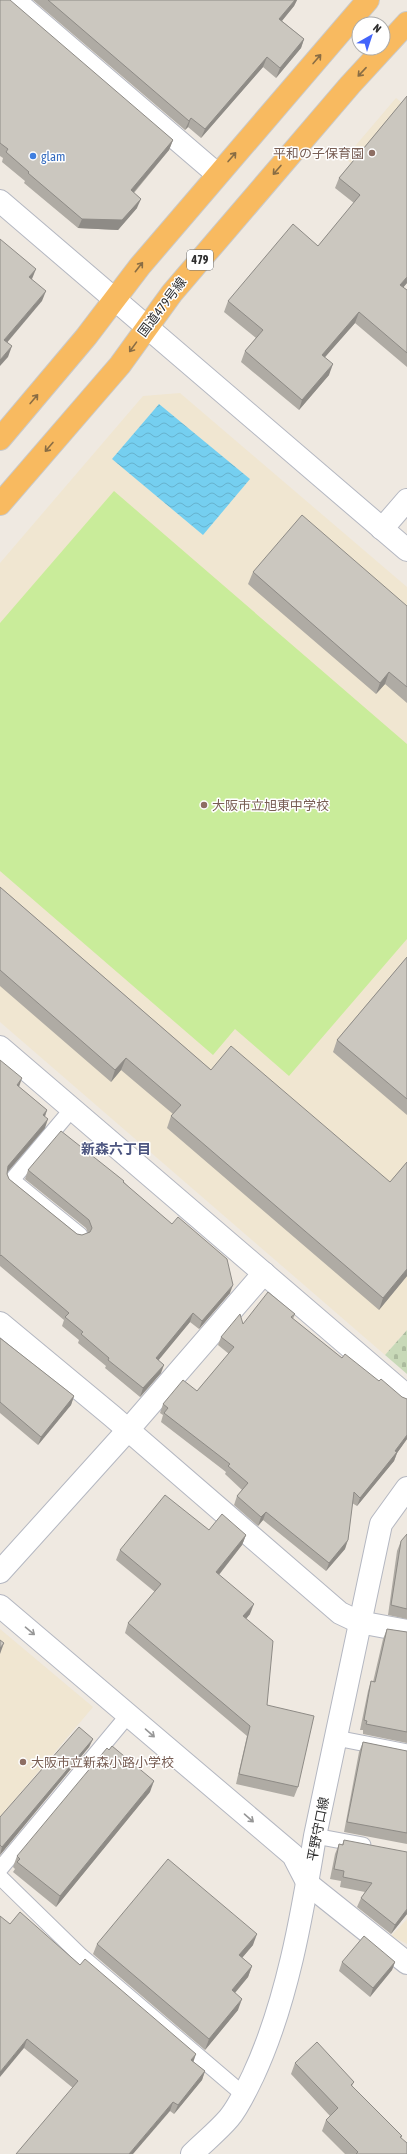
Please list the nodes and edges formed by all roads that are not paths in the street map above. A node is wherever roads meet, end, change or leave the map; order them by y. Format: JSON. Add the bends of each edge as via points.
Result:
{"nodes":[{"id":1,"x":14,"y":0,"type":"edge"},
{"id":2,"x":368,"y":0,"type":"edge"},
{"id":3,"x":407,"y":23,"type":"edge"},
{"id":4,"x":217,"y":174,"type":"junction"},
{"id":5,"x":0,"y":201,"type":"edge"},
{"id":6,"x":116,"y":298,"type":"junction"},
{"id":7,"x":147,"y":326,"type":"junction"},
{"id":8,"x":0,"y":439,"type":"edge"},
{"id":9,"x":407,"y":500,"type":"edge"},
{"id":10,"x":0,"y":504,"type":"edge"},
{"id":11,"x":382,"y":529,"type":"junction"},
{"id":12,"x":407,"y":550,"type":"edge"},
{"id":13,"x":0,"y":1047,"type":"edge"},
{"id":14,"x":72,"y":1109,"type":"junction"},
{"id":15,"x":80,"y":1235,"type":"edge"},
{"id":16,"x":264,"y":1273,"type":"junction"},
{"id":17,"x":0,"y":1323,"type":"edge"},
{"id":18,"x":407,"y":1396,"type":"edge"},
{"id":19,"x":128,"y":1430,"type":"junction"},
{"id":20,"x":407,"y":1488,"type":"edge"},
{"id":21,"x":0,"y":1572,"type":"edge"},
{"id":22,"x":0,"y":1606,"type":"edge"},
{"id":23,"x":360,"y":1622,"type":"junction"},
{"id":24,"x":407,"y":1631,"type":"edge"},
{"id":25,"x":128,"y":1714,"type":"junction"},
{"id":26,"x":336,"y":1738,"type":"junction"},
{"id":27,"x":407,"y":1752,"type":"edge"},
{"id":28,"x":315,"y":1836,"type":"junction"},
{"id":29,"x":378,"y":1848,"type":"edge"},
{"id":30,"x":0,"y":1869,"type":"edge"},
{"id":31,"x":0,"y":1877,"type":"edge"},
{"id":32,"x":308,"y":1884,"type":"junction"},
{"id":33,"x":407,"y":1963,"type":"edge"},
{"id":34,"x":244,"y":2094,"type":"junction"},
{"id":35,"x":192,"y":2154,"type":"edge"}],
"edges":[{"from":1,"to":4,"type":"street"},
{"from":4,"to":2,"type":"highway","one_way":true},
{"from":3,"to":7,"type":"highway","name":"国道479号線","number":"479","one_way":true,"via":[[350,85],[172,292]]},
{"from":6,"to":4,"type":"highway","one_way":true},
{"from":5,"to":6,"type":"street"},
{"from":6,"to":7,"type":"street"},
{"from":8,"to":6,"type":"highway","one_way":true,"via":[[86,338]]},
{"from":7,"to":10,"type":"highway","name":"国道479号線","number":"479","one_way":true,"via":[[120,365]]},
{"from":7,"to":11,"type":"street"},
{"from":9,"to":11,"type":"street"},
{"from":11,"to":12,"type":"street"},
{"from":13,"to":14,"type":"street"},
{"from":14,"to":15,"type":"lane","via":[[12,1180]]},
{"from":14,"to":16,"type":"street"},
{"from":16,"to":18,"type":"street"},
{"from":16,"to":19,"type":"street"},
{"from":17,"to":19,"type":"street"},
{"from":19,"to":21,"type":"street"},
{"from":19,"to":23,"type":"street","via":[[340,1613]]},
{"from":20,"to":23,"type":"street","name":"平野守口線","via":[[381,1524]]},
{"from":22,"to":25,"type":"street","one_way":true},
{"from":23,"to":24,"type":"street"},
{"from":23,"to":26,"type":"street","name":"平野守口線"},
{"from":25,"to":30,"type":"lane"},
{"from":25,"to":32,"type":"street","one_way":true,"via":[[293,1855]]},
{"from":26,"to":27,"type":"lane"},
{"from":26,"to":28,"type":"street","name":"平野守口線"},
{"from":28,"to":29,"type":"lane"},
{"from":28,"to":32,"type":"street","name":"平野守口線"},
{"from":31,"to":34,"type":"lane","via":[[81,1956]]},
{"from":32,"to":33,"type":"street"},
{"from":32,"to":34,"type":"street","name":"平野守口線","via":[[276,2015],[265,2048]]},
{"from":34,"to":35,"type":"street","name":"平野守口線","via":[[229,2118]]}]}
